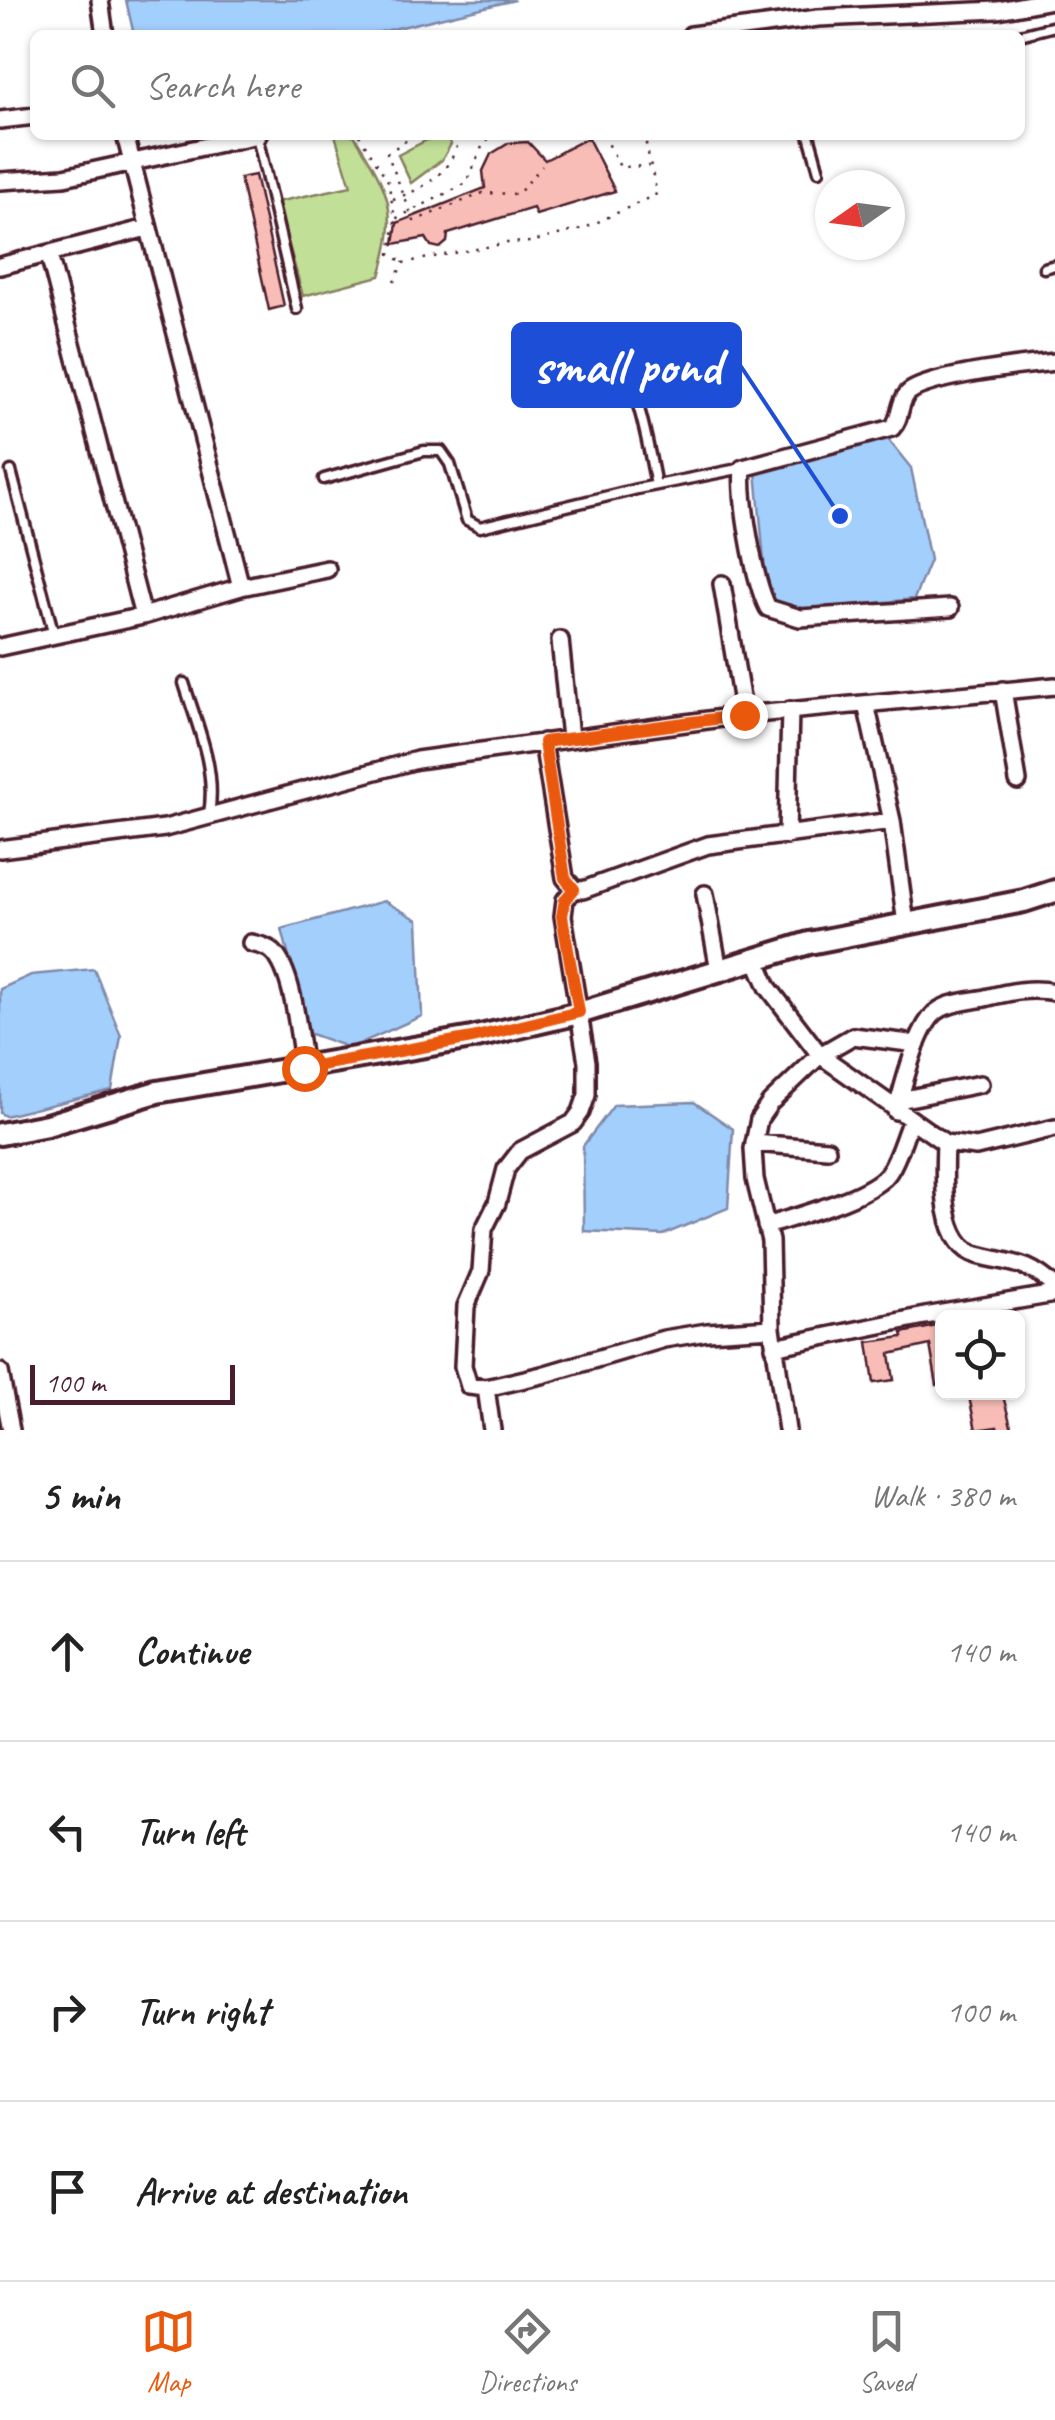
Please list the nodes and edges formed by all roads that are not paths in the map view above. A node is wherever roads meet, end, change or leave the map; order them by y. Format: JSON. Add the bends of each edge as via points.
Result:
{"nodes":[{"id":1,"x":100,"y":0,"type":"edge"},
{"id":2,"x":1052,"y":0,"type":"edge"},
{"id":3,"x":1055,"y":26,"type":"edge"},
{"id":4,"x":104,"y":30,"type":"edge"},
{"id":5,"x":728,"y":30,"type":"edge"},
{"id":6,"x":1025,"y":34,"type":"edge"},
{"id":7,"x":30,"y":117,"type":"edge"},
{"id":8,"x":0,"y":120,"type":"edge"},
{"id":9,"x":127,"y":140,"type":"edge"},
{"id":10,"x":235,"y":140,"type":"edge"},
{"id":11,"x":259,"y":140,"type":"edge"},
{"id":12,"x":810,"y":140,"type":"edge"},
{"id":13,"x":132,"y":162,"type":"junction"},
{"id":14,"x":819,"y":170,"type":"edge"},
{"id":15,"x":0,"y":182,"type":"edge"},
{"id":16,"x":148,"y":228,"type":"junction"},
{"id":17,"x":49,"y":255,"type":"junction"},
{"id":18,"x":1055,"y":265,"type":"edge"},
{"id":19,"x":0,"y":266,"type":"edge"},
{"id":20,"x":1044,"y":268,"type":"dead end"},
{"id":21,"x":297,"y":309,"type":"dead end"},
{"id":22,"x":1055,"y":362,"type":"edge"},
{"id":23,"x":550,"y":364,"type":"dead end"},
{"id":24,"x":744,"y":468,"type":"junction"},
{"id":25,"x":11,"y":470,"type":"dead end"},
{"id":26,"x":324,"y":478,"type":"dead end"},
{"id":27,"x":656,"y":486,"type":"junction"},
{"id":28,"x":328,"y":569,"type":"dead end"},
{"id":29,"x":722,"y":584,"type":"dead end"},
{"id":30,"x":241,"y":587,"type":"junction"},
{"id":31,"x":950,"y":608,"type":"dead end"},
{"id":32,"x":142,"y":616,"type":"junction"},
{"id":33,"x":54,"y":635,"type":"junction"},
{"id":34,"x":560,"y":640,"type":"dead end"},
{"id":35,"x":0,"y":647,"type":"edge"},
{"id":36,"x":184,"y":683,"type":"dead end"},
{"id":37,"x":1055,"y":686,"type":"edge"},
{"id":38,"x":1003,"y":690,"type":"junction"},
{"id":39,"x":866,"y":704,"type":"junction"},
{"id":40,"x":790,"y":710,"type":"junction"},
{"id":41,"x":744,"y":715,"type":"junction"},
{"id":42,"x":570,"y":738,"type":"junction"},
{"id":43,"x":544,"y":742,"type":"junction"},
{"id":44,"x":1018,"y":781,"type":"dead end"},
{"id":45,"x":208,"y":818,"type":"junction"},
{"id":46,"x":892,"y":821,"type":"junction"},
{"id":47,"x":787,"y":836,"type":"junction"},
{"id":48,"x":0,"y":850,"type":"edge"},
{"id":49,"x":574,"y":889,"type":"junction"},
{"id":50,"x":1055,"y":890,"type":"edge"},
{"id":51,"x":705,"y":894,"type":"dead end"},
{"id":52,"x":906,"y":924,"type":"junction"},
{"id":53,"x":251,"y":943,"type":"dead end"},
{"id":54,"x":756,"y":959,"type":"junction"},
{"id":55,"x":718,"y":970,"type":"junction"},
{"id":56,"x":1055,"y":992,"type":"edge"},
{"id":57,"x":579,"y":1012,"type":"junction"},
{"id":58,"x":917,"y":1044,"type":"junction"},
{"id":59,"x":820,"y":1055,"type":"junction"},
{"id":60,"x":304,"y":1068,"type":"junction"},
{"id":61,"x":980,"y":1084,"type":"dead end"},
{"id":62,"x":897,"y":1106,"type":"junction"},
{"id":63,"x":911,"y":1120,"type":"junction"},
{"id":64,"x":1055,"y":1128,"type":"edge"},
{"id":65,"x":0,"y":1134,"type":"edge"},
{"id":66,"x":754,"y":1142,"type":"junction"},
{"id":67,"x":945,"y":1143,"type":"junction"},
{"id":68,"x":828,"y":1149,"type":"dead end"},
{"id":69,"x":766,"y":1226,"type":"junction"},
{"id":70,"x":1055,"y":1287,"type":"edge"},
{"id":71,"x":1055,"y":1294,"type":"edge"},
{"id":72,"x":772,"y":1328,"type":"junction"},
{"id":73,"x":774,"y":1348,"type":"junction"},
{"id":74,"x":0,"y":1374,"type":"edge"},
{"id":75,"x":486,"y":1388,"type":"junction"},
{"id":76,"x":10,"y":1430,"type":"edge"},
{"id":77,"x":492,"y":1430,"type":"edge"},
{"id":78,"x":787,"y":1430,"type":"edge"}],
"edges":[{"from":1,"to":4,"type":"street"},
{"from":2,"to":5,"type":"street"},
{"from":3,"to":6,"type":"lane"},
{"from":7,"to":8,"type":"street"},
{"from":9,"to":13,"type":"street"},
{"from":10,"to":13,"type":"street"},
{"from":11,"to":21,"type":"lane"},
{"from":12,"to":14,"type":"lane"},
{"from":13,"to":15,"type":"street"},
{"from":13,"to":16,"type":"street"},
{"from":16,"to":17,"type":"street"},
{"from":16,"to":30,"type":"street"},
{"from":17,"to":19,"type":"street"},
{"from":17,"to":32,"type":"street"},
{"from":18,"to":20,"type":"lane"},
{"from":22,"to":24,"type":"street","via":[[941,380],[904,398],[892,428]]},
{"from":23,"to":27,"type":"lane","via":[[605,361],[622,368],[634,391]]},
{"from":24,"to":27,"type":"lane"},
{"from":24,"to":31,"type":"street","via":[[760,592],[768,608],[800,618]]},
{"from":25,"to":33,"type":"lane"},
{"from":26,"to":27,"type":"lane","via":[[441,451],[467,520],[480,527]]},
{"from":28,"to":30,"type":"street"},
{"from":29,"to":41,"type":"street"},
{"from":30,"to":32,"type":"street"},
{"from":32,"to":33,"type":"street"},
{"from":33,"to":35,"type":"street"},
{"from":34,"to":42,"type":"street"},
{"from":36,"to":45,"type":"lane","via":[[210,772]]},
{"from":37,"to":38,"type":"street"},
{"from":38,"to":39,"type":"street"},
{"from":38,"to":44,"type":"street"},
{"from":39,"to":40,"type":"street"},
{"from":39,"to":46,"type":"street"},
{"from":40,"to":41,"type":"street"},
{"from":40,"to":47,"type":"street"},
{"from":41,"to":42,"type":"street"},
{"from":42,"to":43,"type":"street"},
{"from":43,"to":45,"type":"street","via":[[417,760]]},
{"from":43,"to":49,"type":"street","via":[[565,878]]},
{"from":45,"to":48,"type":"street"},
{"from":46,"to":47,"type":"street"},
{"from":46,"to":52,"type":"street"},
{"from":47,"to":49,"type":"street","via":[[708,845]]},
{"from":49,"to":57,"type":"street","via":[[562,916]]},
{"from":50,"to":52,"type":"street"},
{"from":51,"to":55,"type":"street"},
{"from":52,"to":54,"type":"street"},
{"from":53,"to":60,"type":"street","via":[[279,960]]},
{"from":54,"to":55,"type":"street"},
{"from":54,"to":59,"type":"street","via":[[768,987]]},
{"from":55,"to":57,"type":"street"},
{"from":56,"to":58,"type":"street","via":[[1017,990],[942,1008]]},
{"from":57,"to":60,"type":"street"},
{"from":57,"to":75,"type":"street","via":[[587,1062],[581,1112],[512,1158],[484,1230],[484,1261],[466,1306],[462,1350],[469,1386]]},
{"from":58,"to":59,"type":"street","via":[[859,1035]]},
{"from":58,"to":62,"type":"street"},
{"from":59,"to":62,"type":"street"},
{"from":59,"to":66,"type":"street","via":[[770,1103],[758,1119]]},
{"from":60,"to":65,"type":"street","via":[[157,1092]]},
{"from":61,"to":62,"type":"street"},
{"from":62,"to":63,"type":"street"},
{"from":63,"to":67,"type":"street"},
{"from":63,"to":69,"type":"street","via":[[880,1181]]},
{"from":64,"to":67,"type":"street","via":[[976,1147]]},
{"from":66,"to":68,"type":"street"},
{"from":66,"to":69,"type":"street"},
{"from":67,"to":70,"type":"street","via":[[943,1192],[964,1248],[1030,1267]]},
{"from":69,"to":72,"type":"street"},
{"from":71,"to":73,"type":"street"},
{"from":72,"to":73,"type":"street"},
{"from":72,"to":75,"type":"street","via":[[664,1339]]},
{"from":73,"to":78,"type":"street"},
{"from":74,"to":76,"type":"street"},
{"from":75,"to":77,"type":"street"}]}
